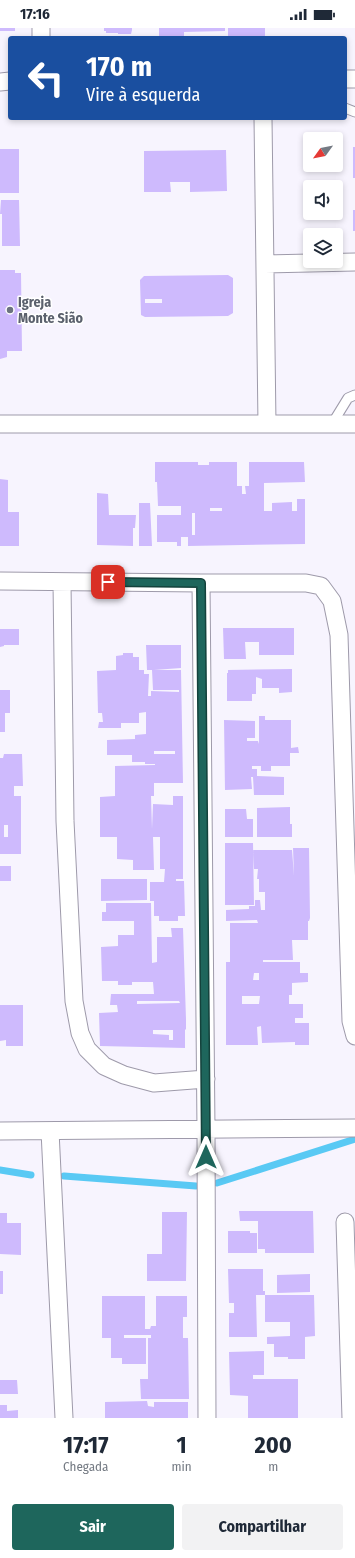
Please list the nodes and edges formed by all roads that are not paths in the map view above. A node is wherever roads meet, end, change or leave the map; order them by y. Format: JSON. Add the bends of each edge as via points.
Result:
{"nodes":[{"id":1,"x":263,"y":120,"type":"edge"},
{"id":2,"x":355,"y":262,"type":"edge"},
{"id":3,"x":265,"y":264,"type":"junction"},
{"id":4,"x":355,"y":394,"type":"edge"},
{"id":5,"x":0,"y":424,"type":"edge"},
{"id":6,"x":267,"y":424,"type":"junction"},
{"id":7,"x":332,"y":424,"type":"junction"},
{"id":8,"x":355,"y":424,"type":"edge"},
{"id":9,"x":0,"y":581,"type":"edge"},
{"id":10,"x":62,"y":582,"type":"junction"},
{"id":11,"x":201,"y":583,"type":"junction"},
{"id":12,"x":355,"y":1036,"type":"edge"},
{"id":13,"x":206,"y":1079,"type":"junction"},
{"id":14,"x":352,"y":1128,"type":"edge"},
{"id":15,"x":206,"y":1130,"type":"junction"},
{"id":16,"x":0,"y":1131,"type":"edge"},
{"id":17,"x":50,"y":1131,"type":"junction"},
{"id":18,"x":345,"y":1222,"type":"dead end"},
{"id":19,"x":64,"y":1418,"type":"edge"},
{"id":20,"x":207,"y":1418,"type":"edge"},
{"id":21,"x":351,"y":1418,"type":"edge"}],
"edges":[{"from":1,"to":3,"type":"street"},
{"from":2,"to":3,"type":"street"},
{"from":3,"to":6,"type":"street"},
{"from":4,"to":7,"type":"lane","via":[[348,398]]},
{"from":5,"to":6,"type":"street"},
{"from":6,"to":7,"type":"street"},
{"from":7,"to":8,"type":"street"},
{"from":9,"to":10,"type":"street"},
{"from":10,"to":11,"type":"street"},
{"from":10,"to":13,"type":"street","via":[[65,821],[74,1001],[80,1033],[87,1050],[104,1066],[124,1075],[154,1083]]},
{"from":11,"to":12,"type":"street","via":[[306,583],[321,586],[332,601],[339,635],[351,1021]]},
{"from":11,"to":13,"type":"street"},
{"from":13,"to":15,"type":"street"},
{"from":14,"to":15,"type":"street"},
{"from":15,"to":17,"type":"street"},
{"from":15,"to":20,"type":"street"},
{"from":16,"to":17,"type":"street"},
{"from":17,"to":19,"type":"street"},
{"from":18,"to":21,"type":"street"}]}
